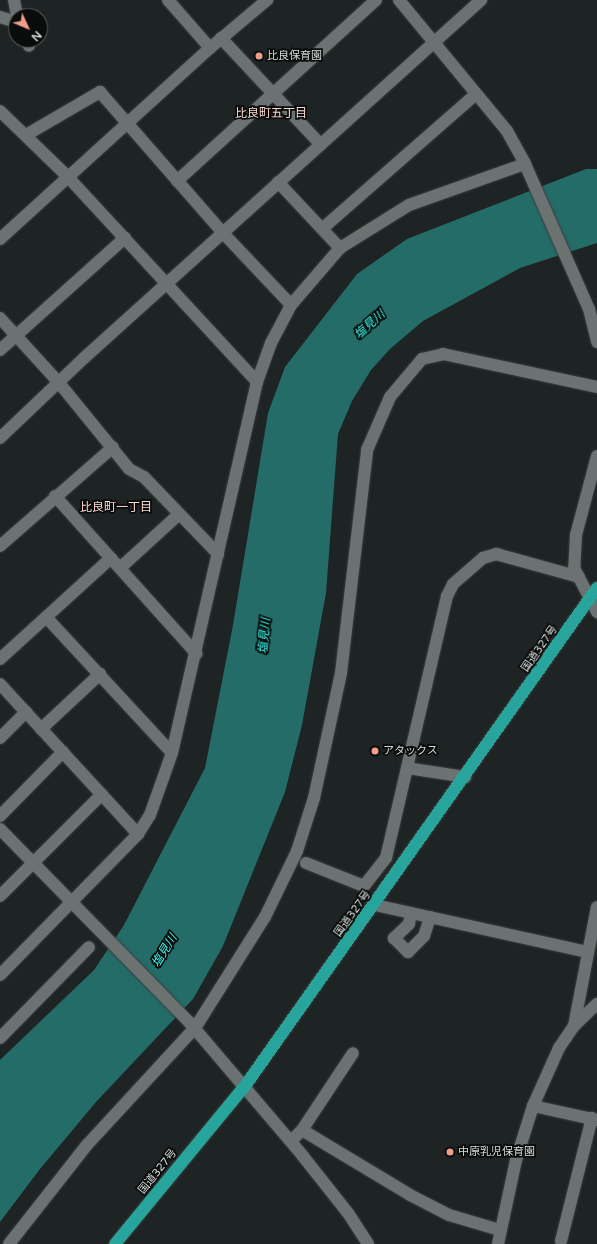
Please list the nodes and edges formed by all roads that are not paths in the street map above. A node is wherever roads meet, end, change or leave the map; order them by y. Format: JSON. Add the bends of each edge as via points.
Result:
{"nodes":[{"id":1,"x":168,"y":0,"type":"edge"},
{"id":2,"x":267,"y":0,"type":"edge"},
{"id":3,"x":376,"y":0,"type":"edge"},
{"id":4,"x":399,"y":0,"type":"edge"},
{"id":5,"x":481,"y":0,"type":"edge"},
{"id":6,"x":221,"y":38,"type":"junction"},
{"id":7,"x":434,"y":42,"type":"junction"},
{"id":8,"x":210,"y":48,"type":"junction"},
{"id":9,"x":274,"y":93,"type":"junction"},
{"id":10,"x":476,"y":94,"type":"junction"},
{"id":11,"x":2,"y":117,"type":"edge"},
{"id":12,"x":127,"y":123,"type":"junction"},
{"id":13,"x":26,"y":135,"type":"junction"},
{"id":14,"x":321,"y":145,"type":"junction"},
{"id":15,"x":525,"y":164,"type":"junction"},
{"id":16,"x":68,"y":177,"type":"junction"},
{"id":17,"x":177,"y":181,"type":"junction"},
{"id":18,"x":278,"y":182,"type":"junction"},
{"id":19,"x":323,"y":228,"type":"junction"},
{"id":20,"x":223,"y":233,"type":"junction"},
{"id":21,"x":125,"y":238,"type":"junction"},
{"id":22,"x":0,"y":239,"type":"edge"},
{"id":23,"x":340,"y":248,"type":"junction"},
{"id":24,"x":168,"y":285,"type":"junction"},
{"id":25,"x":291,"y":305,"type":"junction"},
{"id":26,"x":0,"y":318,"type":"edge"},
{"id":27,"x":16,"y":336,"type":"junction"},
{"id":28,"x":597,"y":342,"type":"edge"},
{"id":29,"x":0,"y":350,"type":"edge"},
{"id":30,"x":257,"y":382,"type":"junction"},
{"id":31,"x":60,"y":384,"type":"junction"},
{"id":32,"x":597,"y":387,"type":"edge"},
{"id":33,"x":0,"y":438,"type":"edge"},
{"id":34,"x":113,"y":447,"type":"junction"},
{"id":35,"x":597,"y":456,"type":"edge"},
{"id":36,"x":54,"y":496,"type":"junction"},
{"id":37,"x":178,"y":515,"type":"junction"},
{"id":38,"x":0,"y":546,"type":"edge"},
{"id":39,"x":218,"y":554,"type":"junction"},
{"id":40,"x":111,"y":558,"type":"junction"},
{"id":41,"x":120,"y":568,"type":"junction"},
{"id":42,"x":579,"y":577,"type":"junction"},
{"id":43,"x":597,"y":588,"type":"edge"},
{"id":44,"x":591,"y":599,"type":"junction"},
{"id":45,"x":597,"y":612,"type":"edge"},
{"id":46,"x":46,"y":617,"type":"junction"},
{"id":47,"x":196,"y":654,"type":"junction"},
{"id":48,"x":0,"y":659,"type":"edge"},
{"id":49,"x":100,"y":674,"type":"junction"},
{"id":50,"x":0,"y":684,"type":"edge"},
{"id":51,"x":26,"y":712,"type":"junction"},
{"id":52,"x":41,"y":729,"type":"junction"},
{"id":53,"x":0,"y":738,"type":"edge"},
{"id":54,"x":63,"y":752,"type":"junction"},
{"id":55,"x":172,"y":753,"type":"junction"},
{"id":56,"x":407,"y":768,"type":"junction"},
{"id":57,"x":465,"y":777,"type":"junction"},
{"id":58,"x":102,"y":794,"type":"junction"},
{"id":59,"x":0,"y":816,"type":"edge"},
{"id":60,"x":0,"y":829,"type":"edge"},
{"id":61,"x":138,"y":834,"type":"junction"},
{"id":62,"x":33,"y":863,"type":"junction"},
{"id":63,"x":306,"y":863,"type":"dead end"},
{"id":64,"x":0,"y":896,"type":"edge"},
{"id":65,"x":72,"y":902,"type":"junction"},
{"id":66,"x":375,"y":905,"type":"junction"},
{"id":67,"x":597,"y":907,"type":"edge"},
{"id":68,"x":411,"y":913,"type":"junction"},
{"id":69,"x":430,"y":917,"type":"junction"},
{"id":70,"x":89,"y":947,"type":"dead end"},
{"id":71,"x":586,"y":952,"type":"junction"},
{"id":72,"x":0,"y":975,"type":"edge"},
{"id":73,"x":597,"y":1004,"type":"edge"},
{"id":74,"x":192,"y":1025,"type":"junction"},
{"id":75,"x":574,"y":1026,"type":"junction"},
{"id":76,"x":0,"y":1038,"type":"edge"},
{"id":77,"x":353,"y":1053,"type":"dead end"},
{"id":78,"x":245,"y":1086,"type":"junction"},
{"id":79,"x":533,"y":1106,"type":"junction"},
{"id":80,"x":594,"y":1119,"type":"edge"},
{"id":81,"x":302,"y":1130,"type":"junction"},
{"id":82,"x":291,"y":1142,"type":"junction"},
{"id":83,"x":500,"y":1230,"type":"junction"},
{"id":84,"x":561,"y":1241,"type":"dead end"},
{"id":85,"x":9,"y":1244,"type":"edge"},
{"id":86,"x":116,"y":1244,"type":"edge"},
{"id":87,"x":368,"y":1244,"type":"edge"},
{"id":88,"x":498,"y":1244,"type":"edge"}],
"edges":[{"from":1,"to":8,"type":"street"},
{"from":2,"to":6,"type":"street"},
{"from":3,"to":9,"type":"street"},
{"from":4,"to":7,"type":"street"},
{"from":5,"to":7,"type":"street"},
{"from":6,"to":8,"type":"street"},
{"from":6,"to":9,"type":"street"},
{"from":7,"to":10,"type":"street"},
{"from":7,"to":14,"type":"street"},
{"from":8,"to":12,"type":"street"},
{"from":9,"to":14,"type":"street"},
{"from":9,"to":17,"type":"street"},
{"from":10,"to":15,"type":"street","via":[[506,131]]},
{"from":10,"to":19,"type":"street"},
{"from":11,"to":13,"type":"street"},
{"from":12,"to":13,"type":"street","via":[[100,92]]},
{"from":12,"to":16,"type":"street"},
{"from":12,"to":17,"type":"street"},
{"from":13,"to":16,"type":"street"},
{"from":14,"to":18,"type":"street"},
{"from":15,"to":23,"type":"street","via":[[409,205]]},
{"from":15,"to":28,"type":"street","via":[[589,309]]},
{"from":16,"to":21,"type":"street"},
{"from":16,"to":22,"type":"street"},
{"from":17,"to":20,"type":"street"},
{"from":18,"to":19,"type":"street"},
{"from":18,"to":20,"type":"street"},
{"from":19,"to":23,"type":"street"},
{"from":20,"to":24,"type":"street"},
{"from":20,"to":25,"type":"street"},
{"from":21,"to":24,"type":"street"},
{"from":21,"to":27,"type":"street"},
{"from":23,"to":25,"type":"street"},
{"from":24,"to":30,"type":"street"},
{"from":24,"to":31,"type":"street","via":[[84,358]]},
{"from":25,"to":30,"type":"street","via":[[271,343]]},
{"from":26,"to":27,"type":"street"},
{"from":27,"to":29,"type":"street"},
{"from":27,"to":31,"type":"street"},
{"from":30,"to":39,"type":"street"},
{"from":31,"to":33,"type":"street"},
{"from":31,"to":34,"type":"street"},
{"from":32,"to":74,"type":"street","via":[[443,354],[422,359],[390,397],[367,450],[341,673],[314,798],[297,851],[265,917]]},
{"from":34,"to":36,"type":"street"},
{"from":34,"to":37,"type":"street","via":[[129,469],[144,478]]},
{"from":35,"to":42,"type":"street","via":[[576,535],[574,568]]},
{"from":36,"to":38,"type":"street"},
{"from":36,"to":40,"type":"street"},
{"from":37,"to":39,"type":"street"},
{"from":37,"to":41,"type":"street"},
{"from":39,"to":47,"type":"street"},
{"from":40,"to":41,"type":"street"},
{"from":40,"to":46,"type":"street"},
{"from":41,"to":47,"type":"street"},
{"from":42,"to":44,"type":"street"},
{"from":42,"to":56,"type":"street","via":[[496,554],[483,558],[453,584],[447,596]]},
{"from":43,"to":44,"type":"highway","name":"国道327号"},
{"from":44,"to":45,"type":"street"},
{"from":44,"to":57,"type":"highway","name":"国道327号"},
{"from":46,"to":48,"type":"street"},
{"from":46,"to":49,"type":"street"},
{"from":47,"to":55,"type":"street"},
{"from":49,"to":52,"type":"street"},
{"from":49,"to":55,"type":"street"},
{"from":50,"to":51,"type":"street"},
{"from":51,"to":52,"type":"street"},
{"from":51,"to":53,"type":"street"},
{"from":52,"to":54,"type":"street"},
{"from":54,"to":58,"type":"street"},
{"from":54,"to":59,"type":"street"},
{"from":55,"to":61,"type":"street","via":[[150,815]]},
{"from":56,"to":57,"type":"street"},
{"from":56,"to":63,"type":"street","via":[[386,858],[364,886]]},
{"from":57,"to":66,"type":"highway","name":"国道327号"},
{"from":58,"to":61,"type":"street"},
{"from":58,"to":62,"type":"street"},
{"from":60,"to":62,"type":"street"},
{"from":61,"to":65,"type":"street"},
{"from":62,"to":64,"type":"street"},
{"from":62,"to":65,"type":"street"},
{"from":65,"to":72,"type":"street"},
{"from":65,"to":74,"type":"street"},
{"from":66,"to":68,"type":"street"},
{"from":66,"to":78,"type":"highway","name":"国道327号"},
{"from":67,"to":71,"type":"street"},
{"from":68,"to":69,"type":"street"},
{"from":68,"to":69,"type":"street","via":[[409,924],[394,938],[408,952],[424,936]]},
{"from":69,"to":71,"type":"street"},
{"from":70,"to":76,"type":"street"},
{"from":71,"to":75,"type":"street"},
{"from":73,"to":75,"type":"street"},
{"from":74,"to":78,"type":"street"},
{"from":74,"to":85,"type":"street","via":[[86,1146]]},
{"from":75,"to":79,"type":"street","via":[[559,1048]]},
{"from":77,"to":81,"type":"street"},
{"from":78,"to":82,"type":"street"},
{"from":78,"to":86,"type":"highway","name":"国道327号"},
{"from":79,"to":80,"type":"street"},
{"from":79,"to":83,"type":"street","via":[[516,1160]]},
{"from":80,"to":84,"type":"street"},
{"from":81,"to":82,"type":"street"},
{"from":81,"to":83,"type":"street","via":[[449,1215]]},
{"from":82,"to":87,"type":"street","via":[[348,1213]]},
{"from":83,"to":88,"type":"street"}]}
